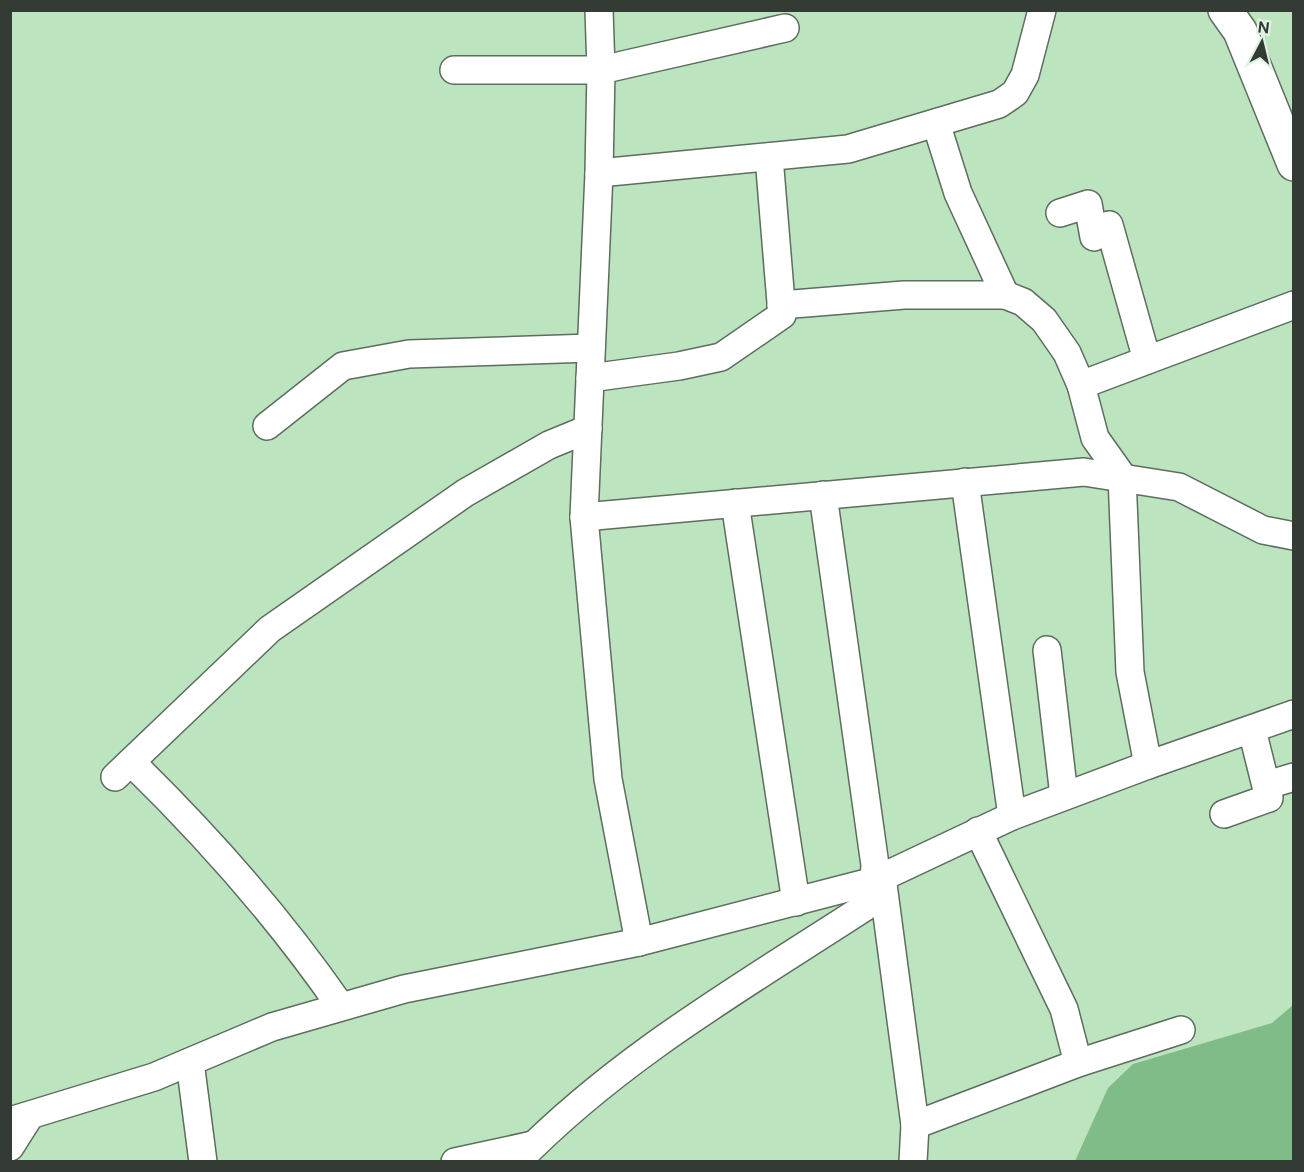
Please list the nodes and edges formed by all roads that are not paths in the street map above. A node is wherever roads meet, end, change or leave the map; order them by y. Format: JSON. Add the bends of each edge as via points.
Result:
{"nodes":[{"id":1,"x":598,"y":10,"type":"edge"},
{"id":2,"x":1042,"y":10,"type":"edge"},
{"id":3,"x":1225,"y":10,"type":"edge"},
{"id":4,"x":785,"y":28,"type":"dead end"},
{"id":5,"x":454,"y":70,"type":"dead end"},
{"id":6,"x":601,"y":70,"type":"junction"},
{"id":7,"x":936,"y":123,"type":"junction"},
{"id":8,"x":769,"y":157,"type":"junction"},
{"id":9,"x":1293,"y":164,"type":"edge"},
{"id":10,"x":599,"y":173,"type":"junction"},
{"id":11,"x":1060,"y":213,"type":"dead end"},
{"id":12,"x":1005,"y":295,"type":"junction"},
{"id":13,"x":781,"y":305,"type":"junction"},
{"id":14,"x":1293,"y":305,"type":"edge"},
{"id":15,"x":591,"y":348,"type":"junction"},
{"id":16,"x":1147,"y":360,"type":"junction"},
{"id":17,"x":590,"y":378,"type":"junction"},
{"id":18,"x":1082,"y":385,"type":"junction"},
{"id":19,"x":267,"y":426,"type":"dead end"},
{"id":20,"x":588,"y":429,"type":"junction"},
{"id":21,"x":1122,"y":477,"type":"junction"},
{"id":22,"x":965,"y":482,"type":"junction"},
{"id":23,"x":823,"y":495,"type":"junction"},
{"id":24,"x":735,"y":503,"type":"junction"},
{"id":25,"x":584,"y":517,"type":"junction"},
{"id":26,"x":1293,"y":536,"type":"edge"},
{"id":27,"x":1047,"y":651,"type":"dead end"},
{"id":28,"x":1293,"y":714,"type":"edge"},
{"id":29,"x":1252,"y":730,"type":"junction"},
{"id":30,"x":1148,"y":765,"type":"junction"},
{"id":31,"x":1293,"y":777,"type":"edge"},
{"id":32,"x":1267,"y":785,"type":"junction"},
{"id":33,"x":1064,"y":796,"type":"junction"},
{"id":34,"x":1224,"y":814,"type":"dead end"},
{"id":35,"x":1012,"y":816,"type":"junction"},
{"id":36,"x":978,"y":831,"type":"junction"},
{"id":37,"x":878,"y":879,"type":"junction"},
{"id":38,"x":796,"y":902,"type":"junction"},
{"id":39,"x":639,"y":942,"type":"junction"},
{"id":40,"x":341,"y":1007,"type":"junction"},
{"id":41,"x":1181,"y":1030,"type":"dead end"},
{"id":42,"x":189,"y":1062,"type":"junction"},
{"id":43,"x":1078,"y":1063,"type":"junction"},
{"id":44,"x":20,"y":1119,"type":"edge"},
{"id":45,"x":915,"y":1125,"type":"junction"},
{"id":46,"x":10,"y":1147,"type":"edge"},
{"id":47,"x":525,"y":1153,"type":"edge"},
{"id":48,"x":203,"y":1161,"type":"edge"},
{"id":49,"x":455,"y":1161,"type":"edge"},
{"id":50,"x":912,"y":1161,"type":"edge"}],
"edges":[{"from":1,"to":6,"type":"street"},
{"from":2,"to":7,"type":"street","via":[[1015,93],[999,104]]},
{"from":3,"to":9,"type":"main road","via":[[1240,31]]},
{"from":4,"to":6,"type":"street"},
{"from":5,"to":6,"type":"street"},
{"from":6,"to":10,"type":"street"},
{"from":7,"to":8,"type":"street","via":[[848,149]]},
{"from":7,"to":12,"type":"street","via":[[958,193]]},
{"from":8,"to":10,"type":"street"},
{"from":8,"to":13,"type":"street"},
{"from":10,"to":15,"type":"street"},
{"from":11,"to":16,"type":"street","via":[[1088,204],[1094,237],[1109,225]]},
{"from":12,"to":13,"type":"street","via":[[904,295]]},
{"from":12,"to":18,"type":"street","via":[[1023,302],[1044,320],[1067,353]]},
{"from":13,"to":17,"type":"street","via":[[782,315],[721,357]]},
{"from":14,"to":16,"type":"street"},
{"from":15,"to":17,"type":"street"},
{"from":15,"to":19,"type":"street","via":[[409,354],[343,366]]},
{"from":16,"to":18,"type":"street"},
{"from":17,"to":20,"type":"street"},
{"from":18,"to":21,"type":"street","via":[[1095,438]]},
{"from":20,"to":25,"type":"street"},
{"from":20,"to":40,"type":"street","via":[[549,445],[465,493],[270,628],[123,770],[191,820],[304,952]]},
{"from":21,"to":22,"type":"street","via":[[1084,472]]},
{"from":21,"to":26,"type":"street","via":[[1179,487],[1263,530]]},
{"from":21,"to":30,"type":"street","via":[[1130,672]]},
{"from":22,"to":23,"type":"street"},
{"from":22,"to":35,"type":"street"},
{"from":23,"to":24,"type":"street"},
{"from":23,"to":37,"type":"street"},
{"from":24,"to":25,"type":"street"},
{"from":24,"to":38,"type":"street"},
{"from":25,"to":39,"type":"street","via":[[608,779]]},
{"from":27,"to":33,"type":"street"},
{"from":28,"to":29,"type":"street"},
{"from":29,"to":30,"type":"street"},
{"from":29,"to":32,"type":"street"},
{"from":30,"to":33,"type":"street"},
{"from":31,"to":32,"type":"street"},
{"from":32,"to":34,"type":"street","via":[[1269,798]]},
{"from":33,"to":35,"type":"street"},
{"from":35,"to":36,"type":"street"},
{"from":36,"to":37,"type":"street"},
{"from":36,"to":43,"type":"street","via":[[1064,1010]]},
{"from":37,"to":38,"type":"street"},
{"from":37,"to":45,"type":"street"},
{"from":37,"to":47,"type":"street","via":[[865,907],[706,1010],[607,1080]]},
{"from":38,"to":39,"type":"street"},
{"from":39,"to":40,"type":"street","via":[[404,988]]},
{"from":40,"to":42,"type":"street","via":[[272,1027]]},
{"from":41,"to":43,"type":"street"},
{"from":42,"to":44,"type":"street","via":[[154,1077]]},
{"from":42,"to":48,"type":"street"},
{"from":43,"to":45,"type":"street"},
{"from":44,"to":46,"type":"street"},
{"from":45,"to":50,"type":"street"},
{"from":47,"to":49,"type":"street"}]}
